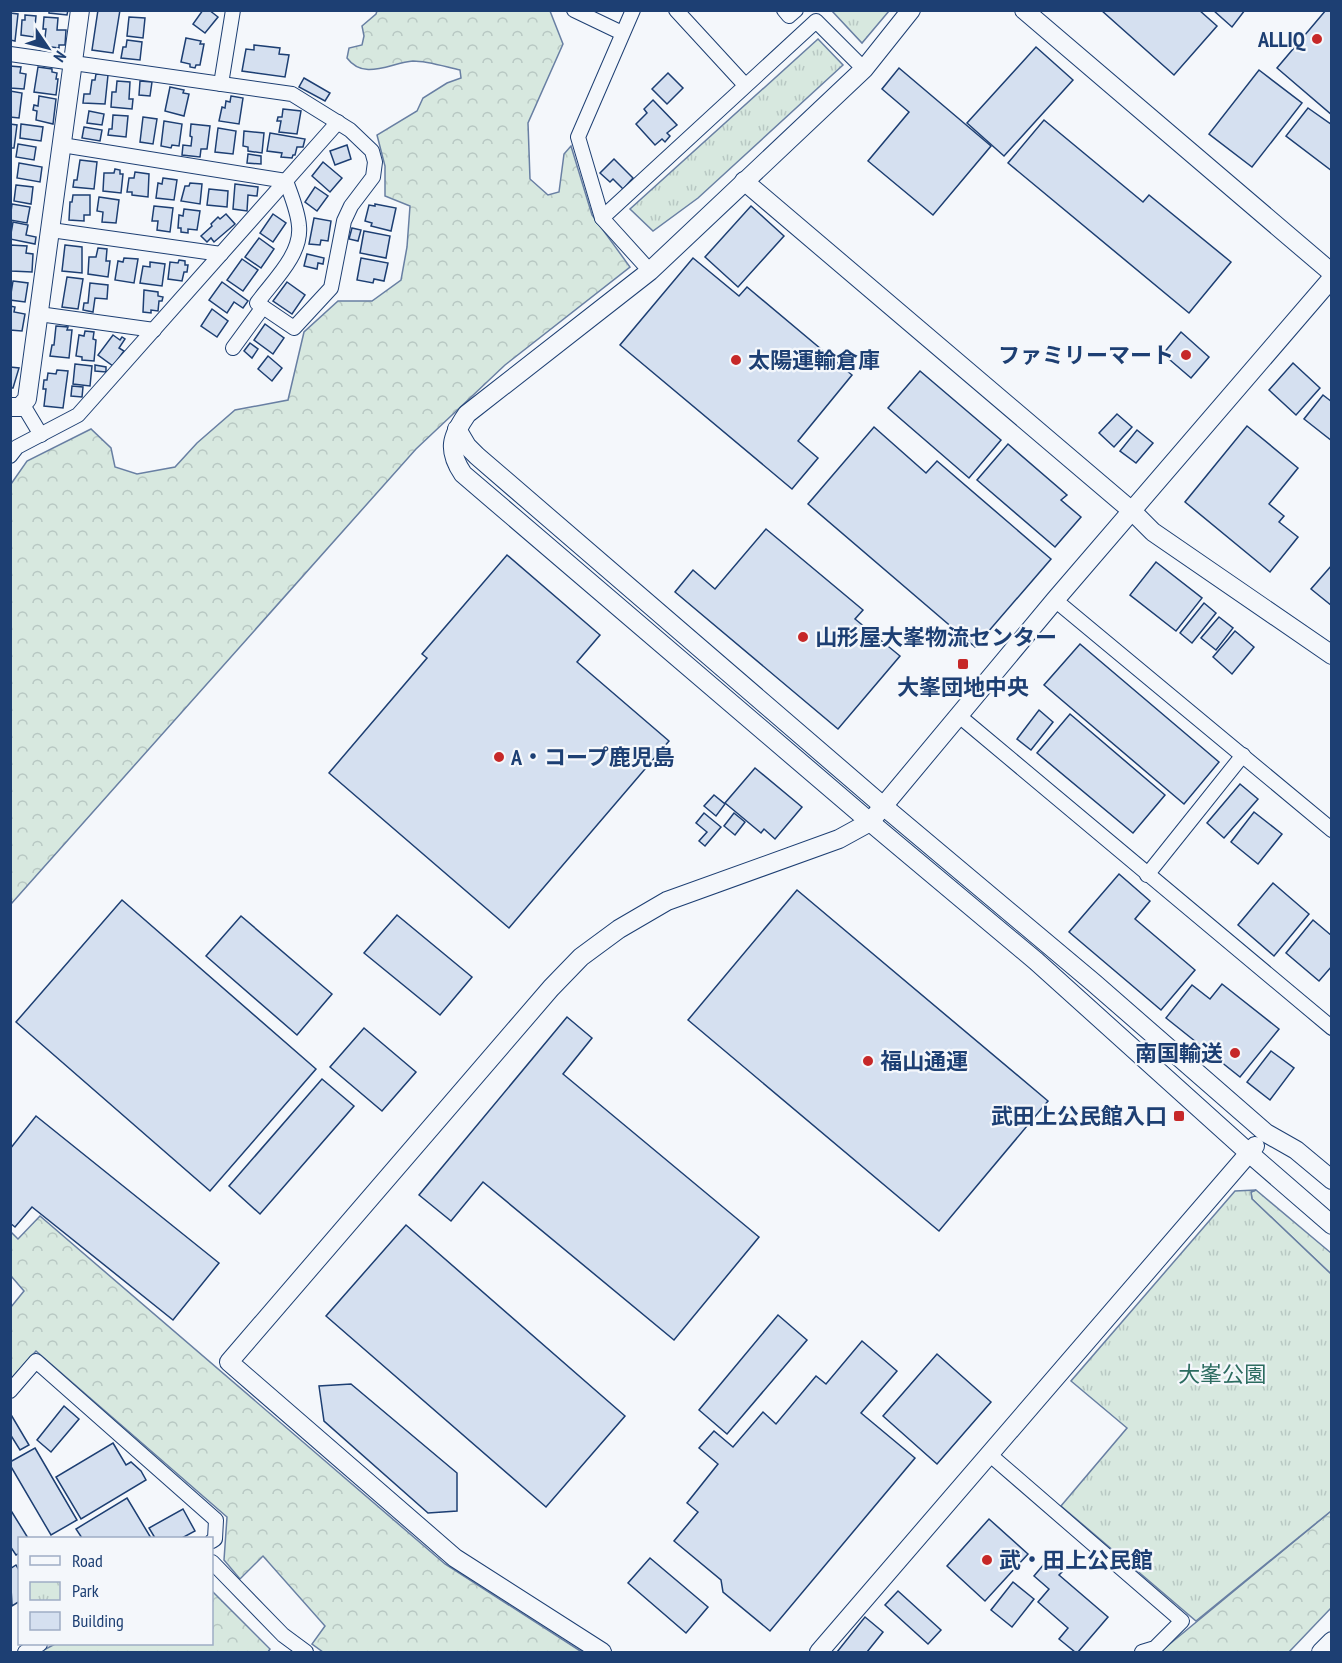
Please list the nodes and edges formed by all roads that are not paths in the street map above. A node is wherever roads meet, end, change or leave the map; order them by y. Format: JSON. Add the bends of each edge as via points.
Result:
{"nodes":[{"id":1,"x":80,"y":10,"type":"edge"},
{"id":2,"x":233,"y":10,"type":"edge"},
{"id":3,"x":574,"y":10,"type":"edge"},
{"id":4,"x":633,"y":10,"type":"edge"},
{"id":5,"x":676,"y":10,"type":"edge"},
{"id":6,"x":784,"y":10,"type":"edge"},
{"id":7,"x":796,"y":10,"type":"edge"},
{"id":8,"x":911,"y":10,"type":"edge"},
{"id":9,"x":1024,"y":10,"type":"edge"},
{"id":10,"x":622,"y":33,"type":"junction"},
{"id":11,"x":10,"y":54,"type":"edge"},
{"id":12,"x":73,"y":63,"type":"junction"},
{"id":13,"x":864,"y":69,"type":"junction"},
{"id":14,"x":221,"y":84,"type":"junction"},
{"id":15,"x":745,"y":85,"type":"junction"},
{"id":16,"x":338,"y":122,"type":"junction"},
{"id":17,"x":62,"y":145,"type":"junction"},
{"id":18,"x":286,"y":181,"type":"junction"},
{"id":19,"x":744,"y":181,"type":"junction"},
{"id":20,"x":602,"y":218,"type":"junction"},
{"id":21,"x":51,"y":230,"type":"junction"},
{"id":22,"x":221,"y":254,"type":"junction"},
{"id":23,"x":650,"y":271,"type":"junction"},
{"id":24,"x":1332,"y":273,"type":"edge"},
{"id":25,"x":1332,"y":278,"type":"edge"},
{"id":26,"x":263,"y":307,"type":"junction"},
{"id":27,"x":39,"y":314,"type":"junction"},
{"id":28,"x":154,"y":330,"type":"junction"},
{"id":29,"x":233,"y":348,"type":"dead end"},
{"id":30,"x":17,"y":406,"type":"edge"},
{"id":31,"x":457,"y":429,"type":"junction"},
{"id":32,"x":41,"y":435,"type":"junction"},
{"id":33,"x":10,"y":456,"type":"edge"},
{"id":34,"x":1132,"y":511,"type":"junction"},
{"id":35,"x":1054,"y":600,"type":"junction"},
{"id":36,"x":1332,"y":655,"type":"edge"},
{"id":37,"x":958,"y":715,"type":"junction"},
{"id":38,"x":1242,"y":755,"type":"junction"},
{"id":39,"x":882,"y":805,"type":"junction"},
{"id":40,"x":870,"y":822,"type":"junction"},
{"id":41,"x":1332,"y":830,"type":"edge"},
{"id":42,"x":1147,"y":875,"type":"junction"},
{"id":43,"x":1332,"y":1028,"type":"edge"},
{"id":44,"x":1266,"y":1133,"type":"junction"},
{"id":45,"x":1249,"y":1154,"type":"junction"},
{"id":46,"x":1332,"y":1180,"type":"edge"},
{"id":47,"x":1332,"y":1225,"type":"edge"},
{"id":48,"x":10,"y":1390,"type":"edge"},
{"id":49,"x":989,"y":1454,"type":"junction"},
{"id":50,"x":213,"y":1540,"type":"edge"},
{"id":51,"x":213,"y":1563,"type":"edge"},
{"id":52,"x":1332,"y":1641,"type":"edge"},
{"id":53,"x":38,"y":1645,"type":"edge"},
{"id":54,"x":25,"y":1653,"type":"edge"},
{"id":55,"x":306,"y":1653,"type":"edge"},
{"id":56,"x":602,"y":1653,"type":"edge"},
{"id":57,"x":819,"y":1653,"type":"edge"},
{"id":58,"x":1142,"y":1653,"type":"edge"},
{"id":59,"x":1321,"y":1653,"type":"edge"}],
"edges":[{"from":1,"to":12,"type":"street"},
{"from":2,"to":14,"type":"street"},
{"from":3,"to":10,"type":"street"},
{"from":4,"to":10,"type":"street"},
{"from":5,"to":15,"type":"street"},
{"from":6,"to":7,"type":"street","via":[[789,16]]},
{"from":8,"to":13,"type":"street"},
{"from":9,"to":24,"type":"street"},
{"from":10,"to":20,"type":"street","via":[[578,137]]},
{"from":11,"to":12,"type":"street"},
{"from":12,"to":14,"type":"street"},
{"from":12,"to":17,"type":"street"},
{"from":13,"to":15,"type":"street","via":[[816,21]]},
{"from":13,"to":19,"type":"street"},
{"from":14,"to":16,"type":"street","via":[[292,94]]},
{"from":15,"to":20,"type":"street"},
{"from":16,"to":18,"type":"street"},
{"from":16,"to":26,"type":"street","via":[[351,129],[372,151],[375,162],[373,177],[344,220],[331,288],[294,328]]},
{"from":17,"to":18,"type":"street"},
{"from":17,"to":21,"type":"street"},
{"from":18,"to":22,"type":"street"},
{"from":18,"to":26,"type":"street","via":[[300,227],[298,242],[257,303]]},
{"from":19,"to":23,"type":"street"},
{"from":19,"to":34,"type":"street"},
{"from":20,"to":23,"type":"street"},
{"from":21,"to":22,"type":"street"},
{"from":21,"to":27,"type":"street"},
{"from":22,"to":28,"type":"street"},
{"from":23,"to":31,"type":"street","via":[[466,414]]},
{"from":25,"to":34,"type":"street"},
{"from":26,"to":29,"type":"street"},
{"from":27,"to":28,"type":"street"},
{"from":27,"to":30,"type":"street","via":[[27,399]]},
{"from":28,"to":32,"type":"street","via":[[78,416]]},
{"from":30,"to":32,"type":"street"},
{"from":31,"to":39,"type":"street","via":[[477,456]]},
{"from":31,"to":40,"type":"street","via":[[452,440],[454,461],[463,474]]},
{"from":32,"to":33,"type":"street","via":[[17,447]]},
{"from":34,"to":35,"type":"street"},
{"from":34,"to":36,"type":"street","via":[[1153,532]]},
{"from":35,"to":37,"type":"street"},
{"from":35,"to":38,"type":"street"},
{"from":37,"to":39,"type":"street"},
{"from":37,"to":42,"type":"street"},
{"from":38,"to":41,"type":"street"},
{"from":38,"to":42,"type":"street"},
{"from":39,"to":40,"type":"street"},
{"from":39,"to":44,"type":"street"},
{"from":40,"to":45,"type":"street","via":[[1036,961]]},
{"from":40,"to":56,"type":"street","via":[[839,839],[667,901],[581,957],[550,988],[228,1362],[455,1557]]},
{"from":42,"to":43,"type":"street"},
{"from":44,"to":45,"type":"street"},
{"from":44,"to":46,"type":"street","via":[[1296,1150]]},
{"from":45,"to":47,"type":"street"},
{"from":45,"to":49,"type":"street"},
{"from":48,"to":50,"type":"street","via":[[36,1361],[216,1520]]},
{"from":49,"to":57,"type":"street"},
{"from":49,"to":58,"type":"street","via":[[1182,1621],[1155,1648]]},
{"from":51,"to":55,"type":"street","via":[[282,1635]]},
{"from":52,"to":59,"type":"street"},
{"from":53,"to":54,"type":"street"}]}
